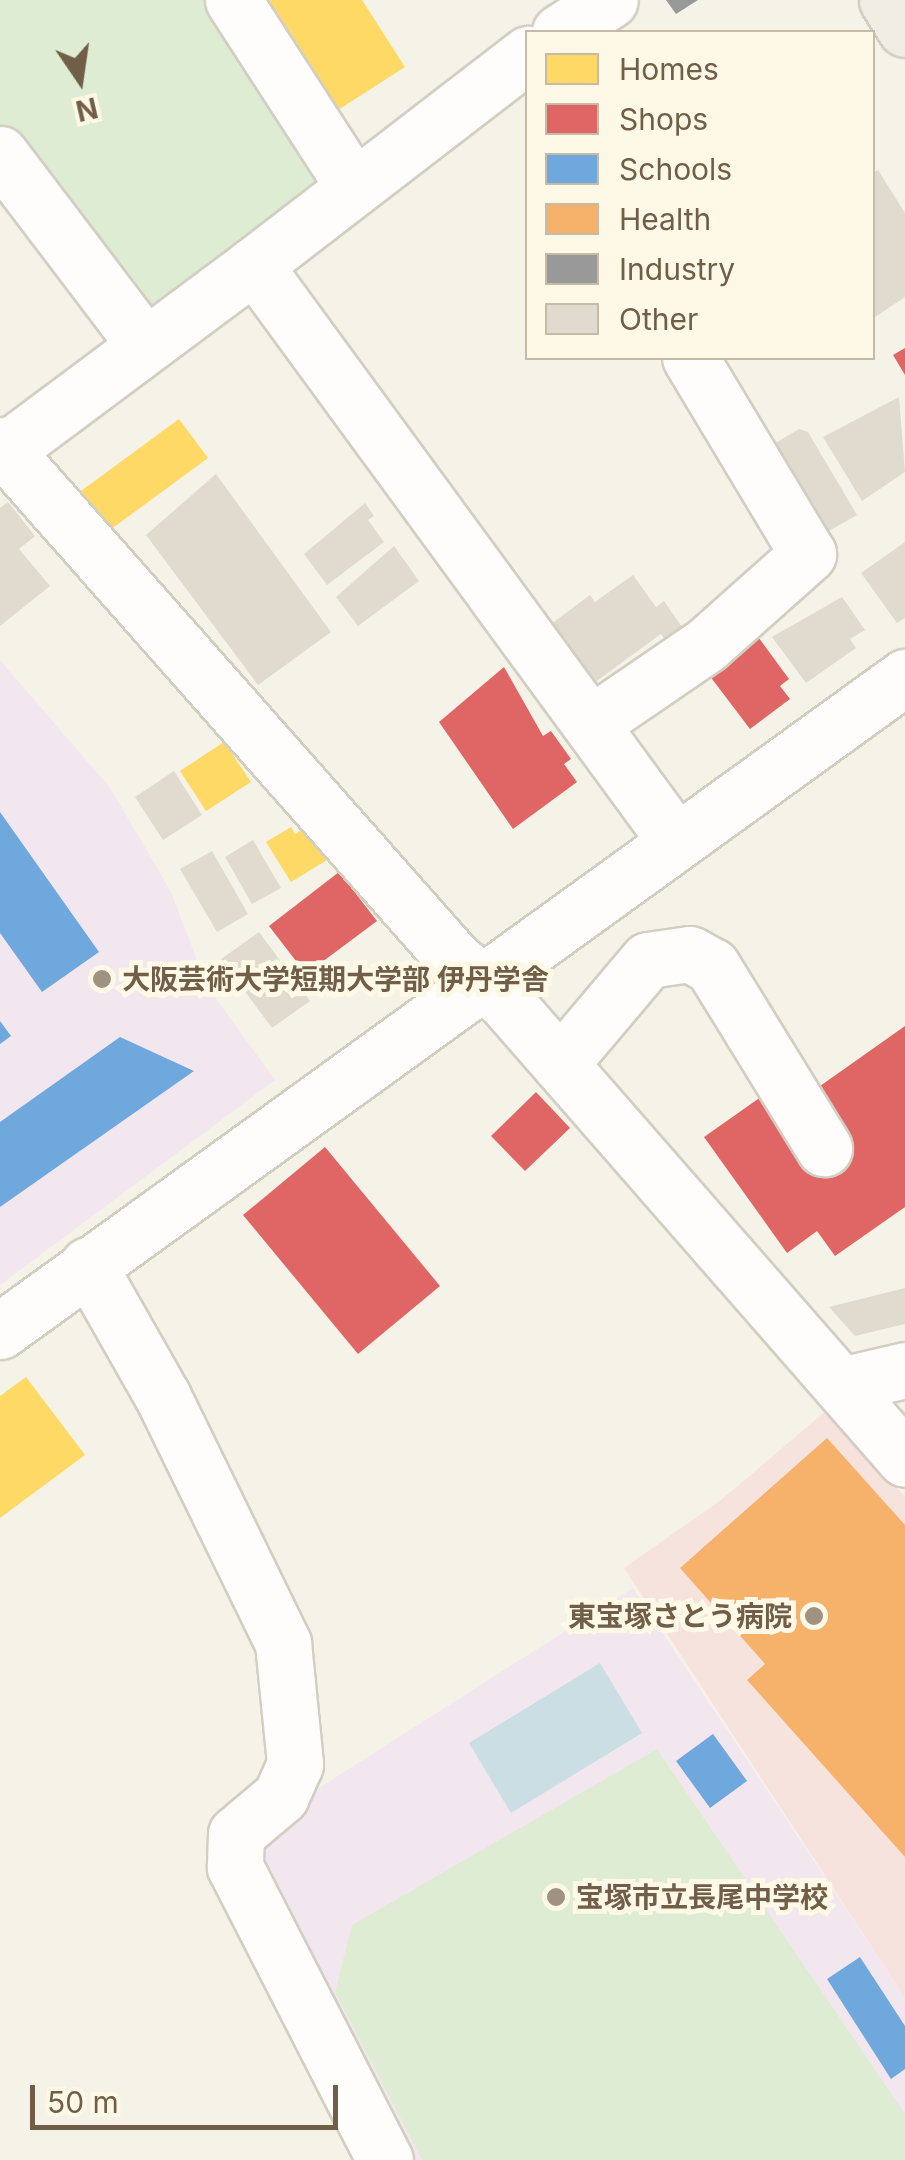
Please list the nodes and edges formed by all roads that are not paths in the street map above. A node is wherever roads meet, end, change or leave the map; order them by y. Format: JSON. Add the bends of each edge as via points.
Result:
{"nodes":[{"id":1,"x":233,"y":0,"type":"edge"},
{"id":2,"x":610,"y":0,"type":"edge"},
{"id":3,"x":887,"y":0,"type":"edge"},
{"id":4,"x":905,"y":29,"type":"edge"},
{"id":5,"x":563,"y":30,"type":"edge"},
{"id":6,"x":522,"y":69,"type":"edge"},
{"id":7,"x":0,"y":154,"type":"edge"},
{"id":8,"x":352,"y":184,"type":"junction"},
{"id":9,"x":254,"y":265,"type":"junction"},
{"id":10,"x":145,"y":345,"type":"junction"},
{"id":11,"x":691,"y":360,"type":"edge"},
{"id":12,"x":3,"y":448,"type":"edge"},
{"id":13,"x":905,"y":677,"type":"edge"},
{"id":14,"x":592,"y":724,"type":"junction"},
{"id":15,"x":708,"y":832,"type":"junction"},
{"id":16,"x":484,"y":978,"type":"junction"},
{"id":17,"x":560,"y":1064,"type":"junction"},
{"id":18,"x":824,"y":1148,"type":"dead end"},
{"id":19,"x":88,"y":1266,"type":"junction"},
{"id":20,"x":0,"y":1330,"type":"edge"},
{"id":21,"x":905,"y":1370,"type":"edge"},
{"id":22,"x":841,"y":1386,"type":"junction"},
{"id":23,"x":905,"y":1458,"type":"edge"},
{"id":24,"x":385,"y":2160,"type":"edge"}],
"edges":[{"from":1,"to":8,"type":"street"},
{"from":2,"to":5,"type":"street"},
{"from":3,"to":4,"type":"main road"},
{"from":6,"to":8,"type":"street"},
{"from":7,"to":10,"type":"street"},
{"from":8,"to":9,"type":"street"},
{"from":9,"to":10,"type":"street"},
{"from":9,"to":14,"type":"street"},
{"from":10,"to":12,"type":"street"},
{"from":11,"to":14,"type":"street","via":[[808,554],[706,645]]},
{"from":12,"to":16,"type":"street","via":[[454,960]]},
{"from":13,"to":15,"type":"street","via":[[800,773]]},
{"from":14,"to":15,"type":"street"},
{"from":15,"to":16,"type":"street"},
{"from":16,"to":17,"type":"street"},
{"from":16,"to":19,"type":"street"},
{"from":17,"to":18,"type":"street","via":[[648,960],[670,952],[702,959]]},
{"from":17,"to":22,"type":"street"},
{"from":19,"to":20,"type":"street"},
{"from":19,"to":24,"type":"street","via":[[163,1397],[282,1643],[295,1764],[281,1796],[236,1834],[235,1868]]},
{"from":21,"to":22,"type":"street"},
{"from":22,"to":23,"type":"street"}]}
